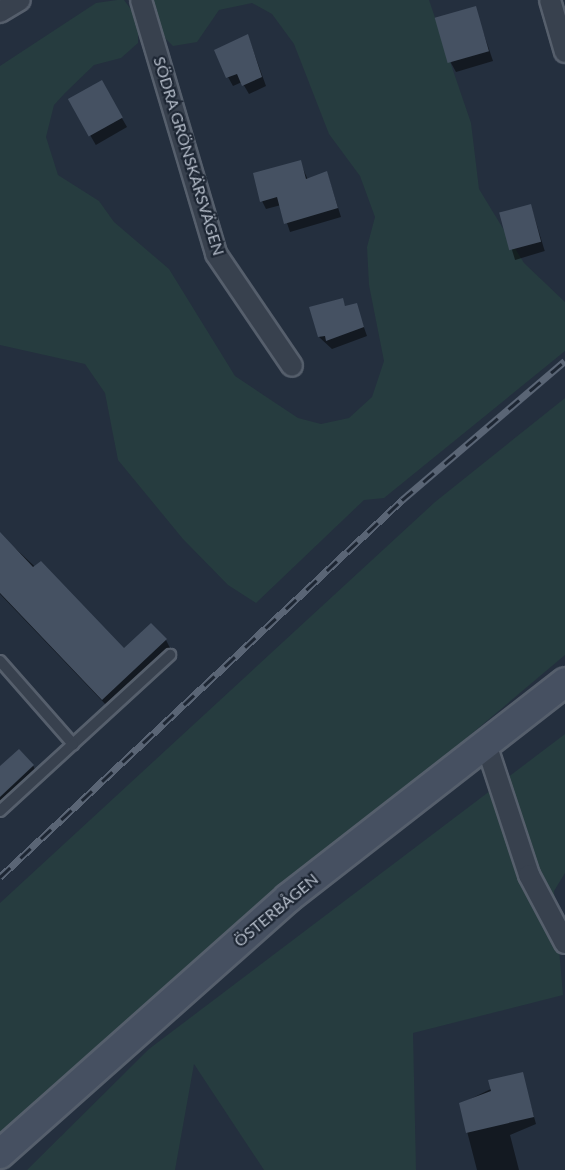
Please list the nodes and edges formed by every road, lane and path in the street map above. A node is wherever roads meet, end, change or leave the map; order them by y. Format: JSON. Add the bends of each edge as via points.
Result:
{"nodes":[{"id":1,"x":141,"y":0,"type":"edge"},
{"id":2,"x":550,"y":0,"type":"edge"},
{"id":3,"x":565,"y":52,"type":"edge"},
{"id":4,"x":292,"y":366,"type":"dead end"},
{"id":5,"x":170,"y":655,"type":"dead end"},
{"id":6,"x":0,"y":661,"type":"edge"},
{"id":7,"x":565,"y":682,"type":"edge"},
{"id":8,"x":73,"y":744,"type":"junction"},
{"id":9,"x":486,"y":744,"type":"junction"},
{"id":10,"x":0,"y":812,"type":"edge"},
{"id":11,"x":565,"y":943,"type":"edge"},
{"id":12,"x":0,"y":1154,"type":"edge"}],
"edges":[{"from":1,"to":4,"type":"street","name":"SÖDRA GRÖNSKÄRSVÄGEN","via":[[216,254]]},
{"from":2,"to":3,"type":"street"},
{"from":5,"to":8,"type":"lane"},
{"from":6,"to":8,"type":"lane"},
{"from":7,"to":9,"type":"main road","name":"ÖSTERBÅGEN"},
{"from":8,"to":10,"type":"lane"},
{"from":9,"to":11,"type":"street","via":[[529,875]]},
{"from":9,"to":12,"type":"main road","name":"ÖSTERBÅGEN","via":[[288,898]]}]}
